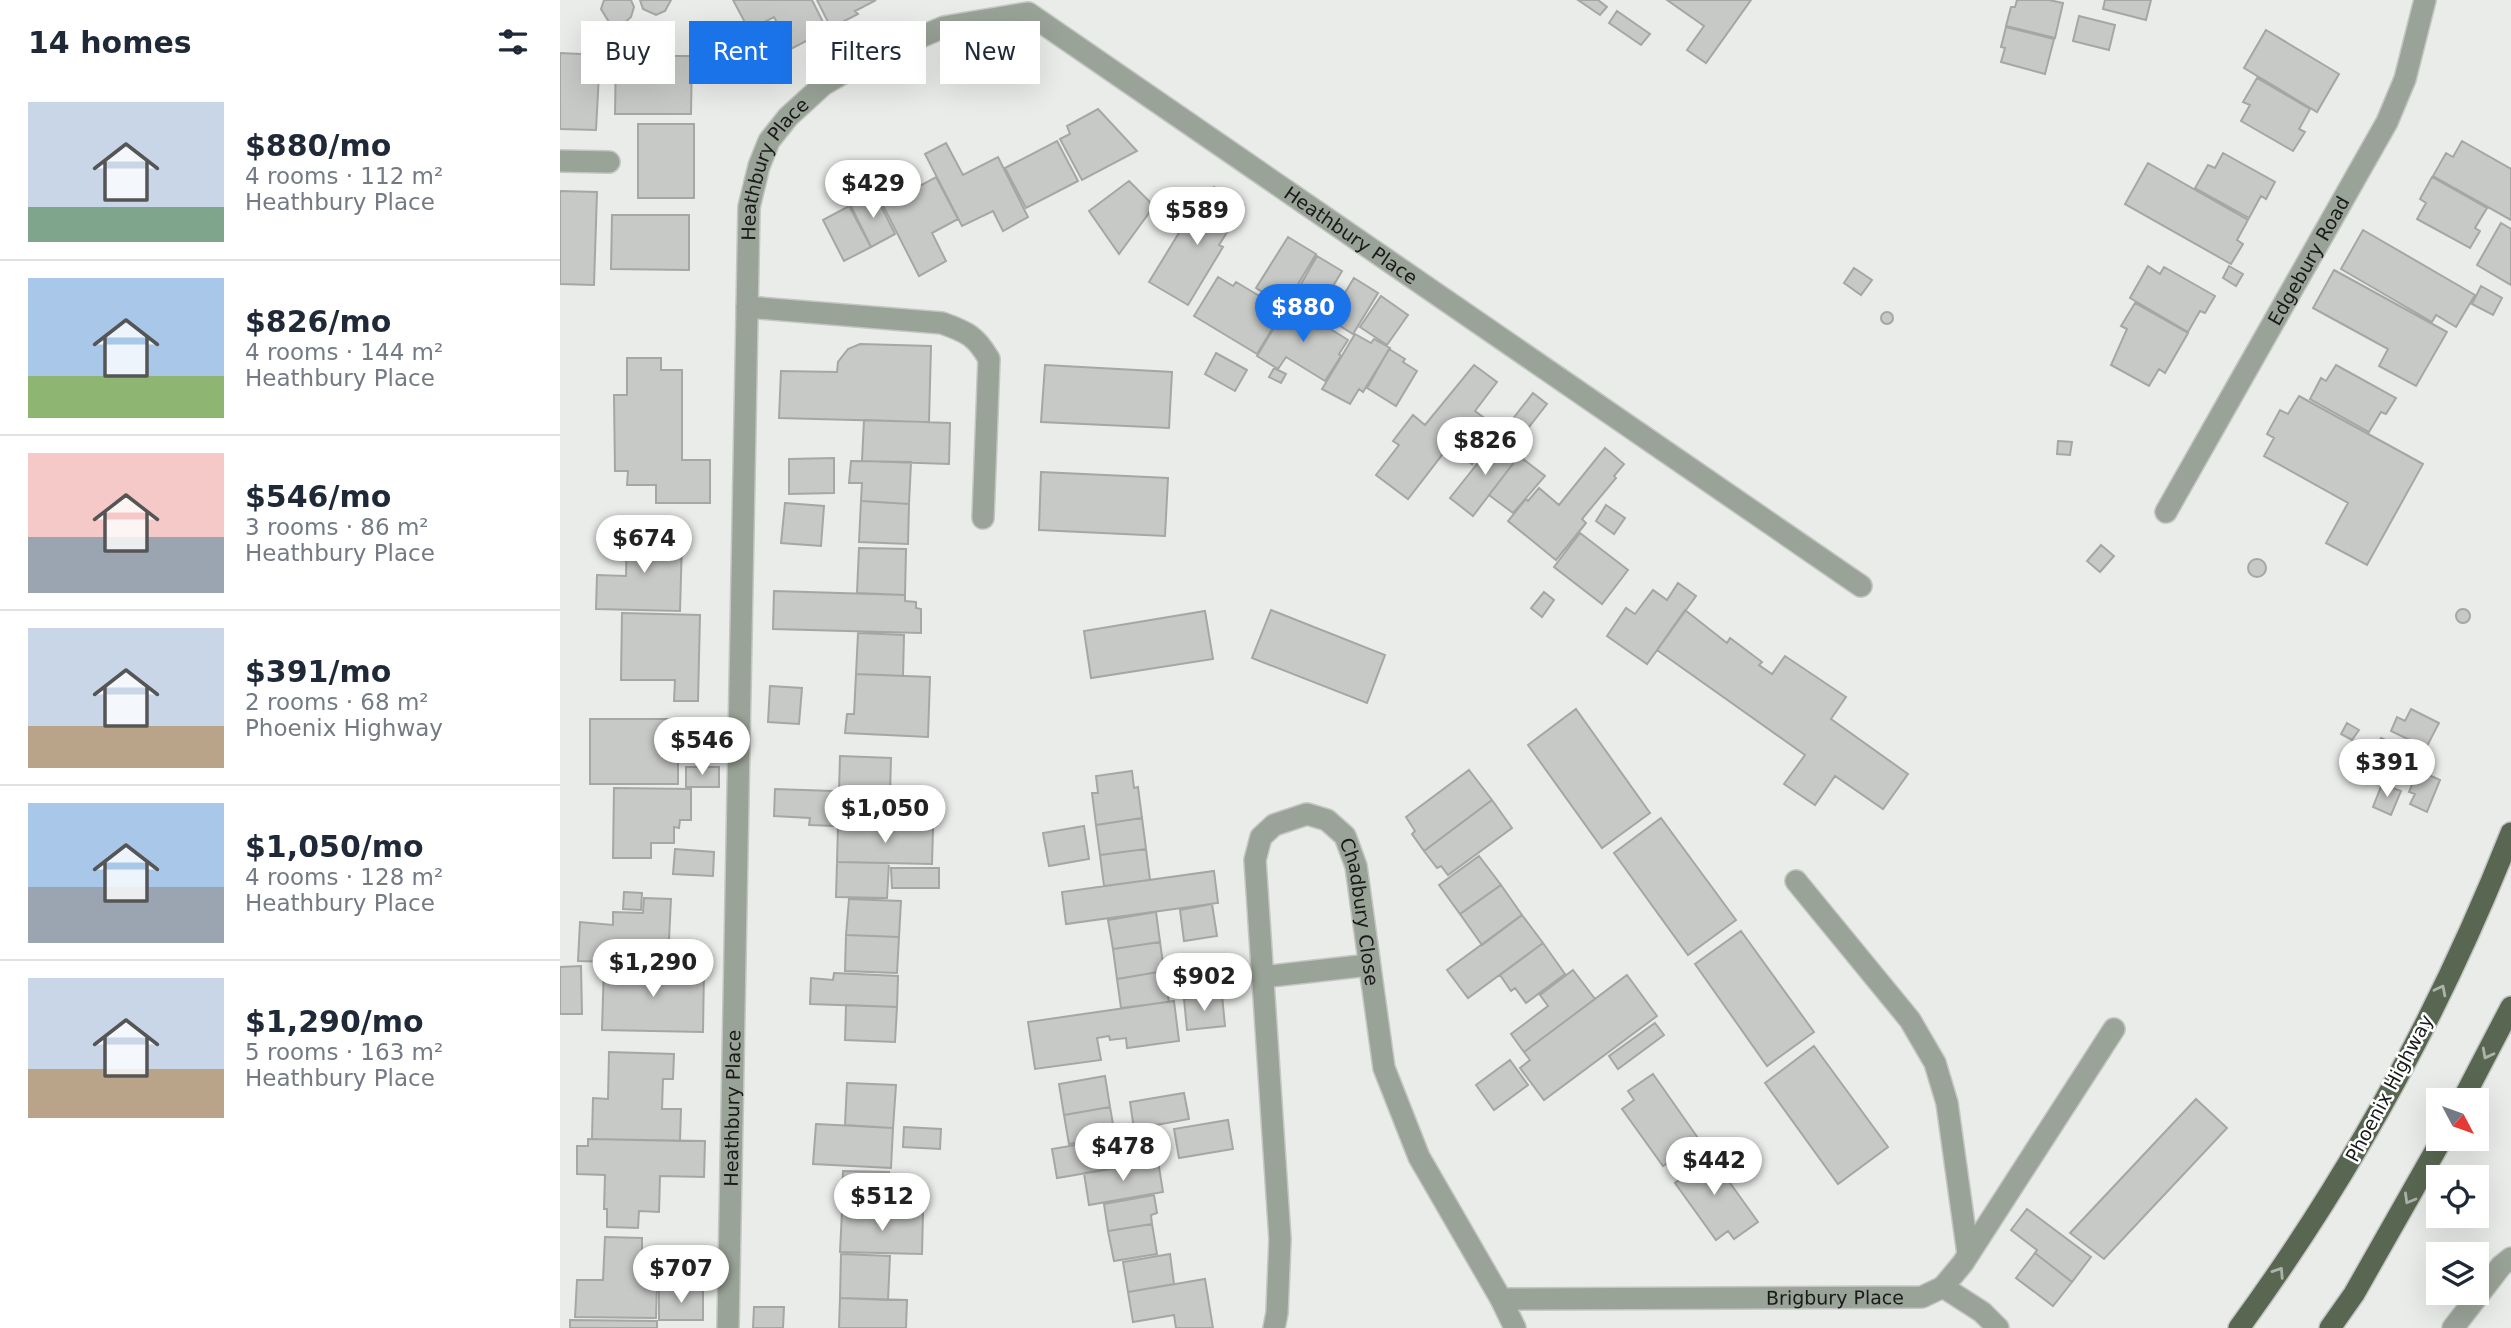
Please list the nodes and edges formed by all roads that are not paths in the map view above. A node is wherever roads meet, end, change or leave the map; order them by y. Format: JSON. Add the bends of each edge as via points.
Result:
{"nodes":[{"id":1,"x":2425,"y":0,"type":"edge"},
{"id":2,"x":1024,"y":6,"type":"edge"},
{"id":3,"x":560,"y":161,"type":"edge"},
{"id":4,"x":609,"y":162,"type":"dead end"},
{"id":5,"x":747,"y":307,"type":"junction"},
{"id":6,"x":2166,"y":512,"type":"dead end"},
{"id":7,"x":983,"y":518,"type":"dead end"},
{"id":8,"x":1861,"y":586,"type":"dead end"},
{"id":9,"x":2511,"y":833,"type":"edge"},
{"id":10,"x":1797,"y":881,"type":"dead end"},
{"id":11,"x":1369,"y":965,"type":"junction"},
{"id":12,"x":1262,"y":977,"type":"junction"},
{"id":13,"x":2511,"y":1007,"type":"edge"},
{"id":14,"x":2114,"y":1029,"type":"dead end"},
{"id":15,"x":2469,"y":1088,"type":"edge"},
{"id":16,"x":2435,"y":1152,"type":"edge"},
{"id":17,"x":1968,"y":1254,"type":"junction"},
{"id":18,"x":2511,"y":1258,"type":"edge"},
{"id":19,"x":1943,"y":1287,"type":"junction"},
{"id":20,"x":1501,"y":1299,"type":"junction"},
{"id":21,"x":728,"y":1328,"type":"edge"},
{"id":22,"x":1274,"y":1328,"type":"edge"},
{"id":23,"x":1515,"y":1328,"type":"edge"},
{"id":24,"x":1998,"y":1328,"type":"edge"},
{"id":25,"x":2239,"y":1328,"type":"edge"},
{"id":26,"x":2330,"y":1328,"type":"edge"},
{"id":27,"x":2453,"y":1328,"type":"edge"}],
"edges":[{"from":1,"to":6,"type":"street","name":"Edgebury Road","via":[[2405,79],[2387,122]]},
{"from":2,"to":5,"type":"street","name":"Heathbury Place","via":[[944,27],[864,61],[823,85],[788,117],[769,141],[749,207]]},
{"from":2,"to":8,"type":"street","name":"Heathbury Place"},
{"from":3,"to":4,"type":"street"},
{"from":5,"to":7,"type":"street","via":[[943,323],[980,343],[989,359]]},
{"from":5,"to":21,"type":"street","name":"Heathbury Place"},
{"from":25,"to":9,"type":"main road","name":"Phoenix Highway","one_way":true,"via":[[2347,1166],[2407,1058],[2482,908]]},
{"from":10,"to":17,"type":"street","via":[[1910,1020],[1935,1063],[1947,1103]]},
{"from":11,"to":12,"type":"street"},
{"from":11,"to":12,"type":"street","name":"Chadbury Close","via":[[1356,866],[1345,836],[1327,820],[1307,814],[1274,825],[1261,837],[1255,860]]},
{"from":11,"to":20,"type":"street","name":"Chadbury Close","via":[[1384,1068],[1397,1105],[1419,1157]]},
{"from":12,"to":22,"type":"street","name":"Chadbury Close","via":[[1280,1239]]},
{"from":13,"to":15,"type":"main road","one_way":true},
{"from":14,"to":17,"type":"street"},
{"from":16,"to":26,"type":"main road","one_way":true},
{"from":17,"to":19,"type":"street"},
{"from":18,"to":27,"type":"street"},
{"from":19,"to":20,"type":"street","name":"Brigbury Place","via":[[1912,1298]]},
{"from":19,"to":24,"type":"street","via":[[1982,1311]]},
{"from":20,"to":23,"type":"street","name":"Chadbury Close"}]}
